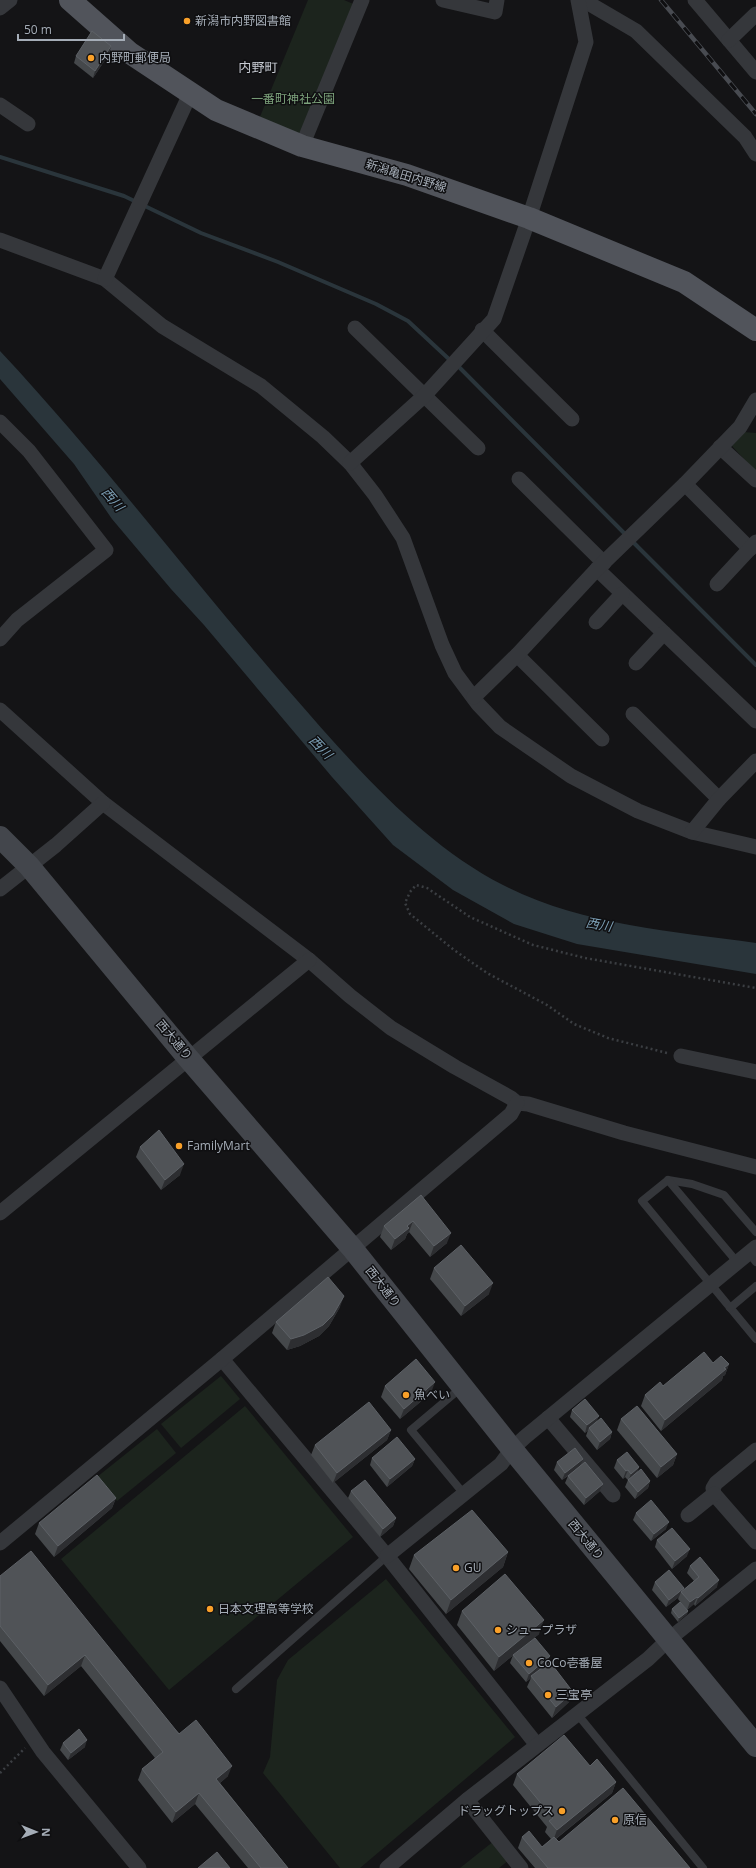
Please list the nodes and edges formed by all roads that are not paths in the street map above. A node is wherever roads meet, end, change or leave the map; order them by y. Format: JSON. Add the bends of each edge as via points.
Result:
{"nodes":[{"id":1,"x":10,"y":0,"type":"edge"},
{"id":2,"x":70,"y":0,"type":"edge"},
{"id":3,"x":443,"y":0,"type":"edge"},
{"id":4,"x":497,"y":0,"type":"edge"},
{"id":5,"x":578,"y":0,"type":"edge"},
{"id":6,"x":583,"y":0,"type":"edge"},
{"id":7,"x":695,"y":0,"type":"edge"},
{"id":8,"x":356,"y":2,"type":"edge"},
{"id":9,"x":0,"y":8,"type":"edge"},
{"id":10,"x":756,"y":14,"type":"edge"},
{"id":11,"x":729,"y":40,"type":"junction"},
{"id":12,"x":756,"y":72,"type":"edge"},
{"id":13,"x":190,"y":94,"type":"junction"},
{"id":14,"x":0,"y":105,"type":"edge"},
{"id":15,"x":28,"y":124,"type":"dead end"},
{"id":16,"x":302,"y":146,"type":"junction"},
{"id":17,"x":756,"y":154,"type":"edge"},
{"id":18,"x":529,"y":218,"type":"junction"},
{"id":19,"x":0,"y":240,"type":"edge"},
{"id":20,"x":105,"y":279,"type":"junction"},
{"id":21,"x":355,"y":328,"type":"dead end"},
{"id":22,"x":482,"y":330,"type":"junction"},
{"id":23,"x":756,"y":330,"type":"edge"},
{"id":24,"x":424,"y":396,"type":"junction"},
{"id":25,"x":756,"y":400,"type":"edge"},
{"id":26,"x":572,"y":418,"type":"dead end"},
{"id":27,"x":0,"y":422,"type":"edge"},
{"id":28,"x":720,"y":447,"type":"junction"},
{"id":29,"x":478,"y":448,"type":"dead end"},
{"id":30,"x":350,"y":463,"type":"junction"},
{"id":31,"x":519,"y":479,"type":"dead end"},
{"id":32,"x":756,"y":480,"type":"edge"},
{"id":33,"x":685,"y":484,"type":"junction"},
{"id":34,"x":753,"y":545,"type":"edge"},
{"id":35,"x":600,"y":566,"type":"junction"},
{"id":36,"x":717,"y":584,"type":"dead end"},
{"id":37,"x":622,"y":594,"type":"junction"},
{"id":38,"x":596,"y":622,"type":"dead end"},
{"id":39,"x":664,"y":633,"type":"junction"},
{"id":40,"x":0,"y":639,"type":"edge"},
{"id":41,"x":517,"y":655,"type":"junction"},
{"id":42,"x":636,"y":663,"type":"dead end"},
{"id":43,"x":474,"y":697,"type":"junction"},
{"id":44,"x":0,"y":710,"type":"edge"},
{"id":45,"x":633,"y":714,"type":"dead end"},
{"id":46,"x":756,"y":721,"type":"edge"},
{"id":47,"x":602,"y":739,"type":"dead end"},
{"id":48,"x":754,"y":767,"type":"edge"},
{"id":49,"x":719,"y":799,"type":"junction"},
{"id":50,"x":103,"y":803,"type":"junction"},
{"id":51,"x":692,"y":832,"type":"junction"},
{"id":52,"x":0,"y":837,"type":"edge"},
{"id":53,"x":756,"y":847,"type":"edge"},
{"id":54,"x":29,"y":866,"type":"junction"},
{"id":55,"x":0,"y":889,"type":"edge"},
{"id":56,"x":309,"y":960,"type":"junction"},
{"id":57,"x":682,"y":1056,"type":"road end"},
{"id":58,"x":188,"y":1058,"type":"junction"},
{"id":59,"x":756,"y":1072,"type":"edge"},
{"id":60,"x":517,"y":1103,"type":"junction"},
{"id":61,"x":756,"y":1167,"type":"edge"},
{"id":62,"x":668,"y":1180,"type":"junction"},
{"id":63,"x":0,"y":1213,"type":"edge"},
{"id":64,"x":756,"y":1232,"type":"edge"},
{"id":65,"x":352,"y":1248,"type":"junction"},
{"id":66,"x":754,"y":1254,"type":"edge"},
{"id":67,"x":737,"y":1262,"type":"junction"},
{"id":68,"x":711,"y":1284,"type":"junction"},
{"id":69,"x":756,"y":1286,"type":"edge"},
{"id":70,"x":730,"y":1308,"type":"junction"},
{"id":71,"x":755,"y":1336,"type":"edge"},
{"id":72,"x":222,"y":1359,"type":"junction"},
{"id":73,"x":462,"y":1387,"type":"junction"},
{"id":74,"x":548,"y":1418,"type":"junction"},
{"id":75,"x":512,"y":1449,"type":"junction"},
{"id":76,"x":756,"y":1450,"type":"edge"},
{"id":77,"x":464,"y":1494,"type":"junction"},
{"id":78,"x":714,"y":1494,"type":"junction"},
{"id":79,"x":613,"y":1495,"type":"dead end"},
{"id":80,"x":688,"y":1515,"type":"dead end"},
{"id":81,"x":0,"y":1542,"type":"edge"},
{"id":82,"x":756,"y":1542,"type":"edge"},
{"id":83,"x":387,"y":1556,"type":"junction"},
{"id":84,"x":756,"y":1568,"type":"edge"},
{"id":85,"x":668,"y":1640,"type":"junction"},
{"id":86,"x":0,"y":1688,"type":"edge"},
{"id":87,"x":236,"y":1689,"type":"dead end"},
{"id":88,"x":578,"y":1714,"type":"junction"},
{"id":89,"x":537,"y":1745,"type":"junction"},
{"id":90,"x":756,"y":1746,"type":"edge"},
{"id":91,"x":467,"y":1800,"type":"junction"},
{"id":92,"x":139,"y":1868,"type":"edge"},
{"id":93,"x":387,"y":1868,"type":"edge"},
{"id":94,"x":521,"y":1868,"type":"edge"},
{"id":95,"x":703,"y":1868,"type":"edge"}],
"edges":[{"from":1,"to":9,"type":"street"},
{"from":2,"to":13,"type":"main road","name":"新潟亀田内野線","via":[[130,53]]},
{"from":3,"to":4,"type":"street","via":[[495,12]]},
{"from":5,"to":18,"type":"street","via":[[586,42]]},
{"from":6,"to":17,"type":"street","via":[[636,31],[745,137]]},
{"from":7,"to":11,"type":"street"},
{"from":8,"to":16,"type":"street"},
{"from":10,"to":11,"type":"street"},
{"from":11,"to":12,"type":"street"},
{"from":13,"to":16,"type":"main road","name":"新潟亀田内野線","via":[[216,110]]},
{"from":13,"to":20,"type":"street"},
{"from":14,"to":15,"type":"street"},
{"from":16,"to":18,"type":"main road","name":"新潟亀田内野線","via":[[407,175]]},
{"from":18,"to":22,"type":"street","via":[[494,319]]},
{"from":18,"to":23,"type":"main road","name":"新潟亀田内野線","via":[[684,282]]},
{"from":19,"to":20,"type":"street"},
{"from":20,"to":30,"type":"street","via":[[162,326],[261,386]]},
{"from":21,"to":24,"type":"street"},
{"from":22,"to":24,"type":"street"},
{"from":22,"to":26,"type":"street"},
{"from":24,"to":29,"type":"street"},
{"from":24,"to":30,"type":"street"},
{"from":25,"to":28,"type":"street","via":[[740,427]]},
{"from":27,"to":40,"type":"street","via":[[29,451],[106,550],[17,620]]},
{"from":28,"to":32,"type":"street"},
{"from":28,"to":33,"type":"street"},
{"from":30,"to":43,"type":"street","via":[[403,538],[442,645],[455,673]]},
{"from":31,"to":35,"type":"street"},
{"from":33,"to":34,"type":"street"},
{"from":33,"to":35,"type":"street"},
{"from":34,"to":36,"type":"street"},
{"from":35,"to":37,"type":"street"},
{"from":35,"to":41,"type":"street"},
{"from":37,"to":38,"type":"street"},
{"from":37,"to":39,"type":"street"},
{"from":39,"to":42,"type":"street"},
{"from":39,"to":46,"type":"street"},
{"from":41,"to":43,"type":"street"},
{"from":41,"to":47,"type":"street"},
{"from":43,"to":51,"type":"street","via":[[500,727],[571,776],[638,812]]},
{"from":44,"to":50,"type":"street"},
{"from":45,"to":49,"type":"street"},
{"from":48,"to":49,"type":"street"},
{"from":49,"to":51,"type":"street"},
{"from":50,"to":54,"type":"street"},
{"from":50,"to":56,"type":"street"},
{"from":51,"to":53,"type":"street"},
{"from":52,"to":54,"type":"street","name":"西大通り"},
{"from":54,"to":55,"type":"street"},
{"from":54,"to":58,"type":"street","name":"西大通り"},
{"from":56,"to":58,"type":"street"},
{"from":56,"to":60,"type":"street","via":[[391,1028]]},
{"from":57,"to":59,"type":"street"},
{"from":58,"to":63,"type":"street"},
{"from":58,"to":65,"type":"street","name":"西大通り"},
{"from":60,"to":61,"type":"street"},
{"from":60,"to":65,"type":"street","via":[[511,1114]]},
{"from":62,"to":64,"type":"lane","via":[[692,1184],[724,1195]]},
{"from":62,"to":67,"type":"lane"},
{"from":62,"to":68,"type":"lane","via":[[642,1201]]},
{"from":65,"to":72,"type":"street"},
{"from":65,"to":73,"type":"street","name":"西大通り"},
{"from":66,"to":67,"type":"street"},
{"from":67,"to":68,"type":"street"},
{"from":68,"to":70,"type":"lane"},
{"from":68,"to":74,"type":"street"},
{"from":69,"to":70,"type":"lane"},
{"from":70,"to":71,"type":"lane"},
{"from":72,"to":81,"type":"street"},
{"from":72,"to":83,"type":"street"},
{"from":73,"to":75,"type":"street","name":"西大通り"},
{"from":73,"to":77,"type":"lane","via":[[411,1430]]},
{"from":74,"to":75,"type":"street"},
{"from":74,"to":79,"type":"street"},
{"from":75,"to":77,"type":"street","via":[[501,1464]]},
{"from":75,"to":85,"type":"street","name":"西大通り"},
{"from":76,"to":78,"type":"street","via":[[716,1483]]},
{"from":77,"to":83,"type":"street"},
{"from":78,"to":80,"type":"street"},
{"from":78,"to":82,"type":"street"},
{"from":83,"to":87,"type":"lane"},
{"from":83,"to":89,"type":"street"},
{"from":84,"to":85,"type":"street"},
{"from":85,"to":88,"type":"street"},
{"from":85,"to":90,"type":"street","name":"西大通り"},
{"from":86,"to":92,"type":"street","via":[[34,1739]]},
{"from":88,"to":89,"type":"street"},
{"from":88,"to":95,"type":"lane"},
{"from":89,"to":91,"type":"street"},
{"from":91,"to":93,"type":"street"},
{"from":91,"to":94,"type":"street"}]}
